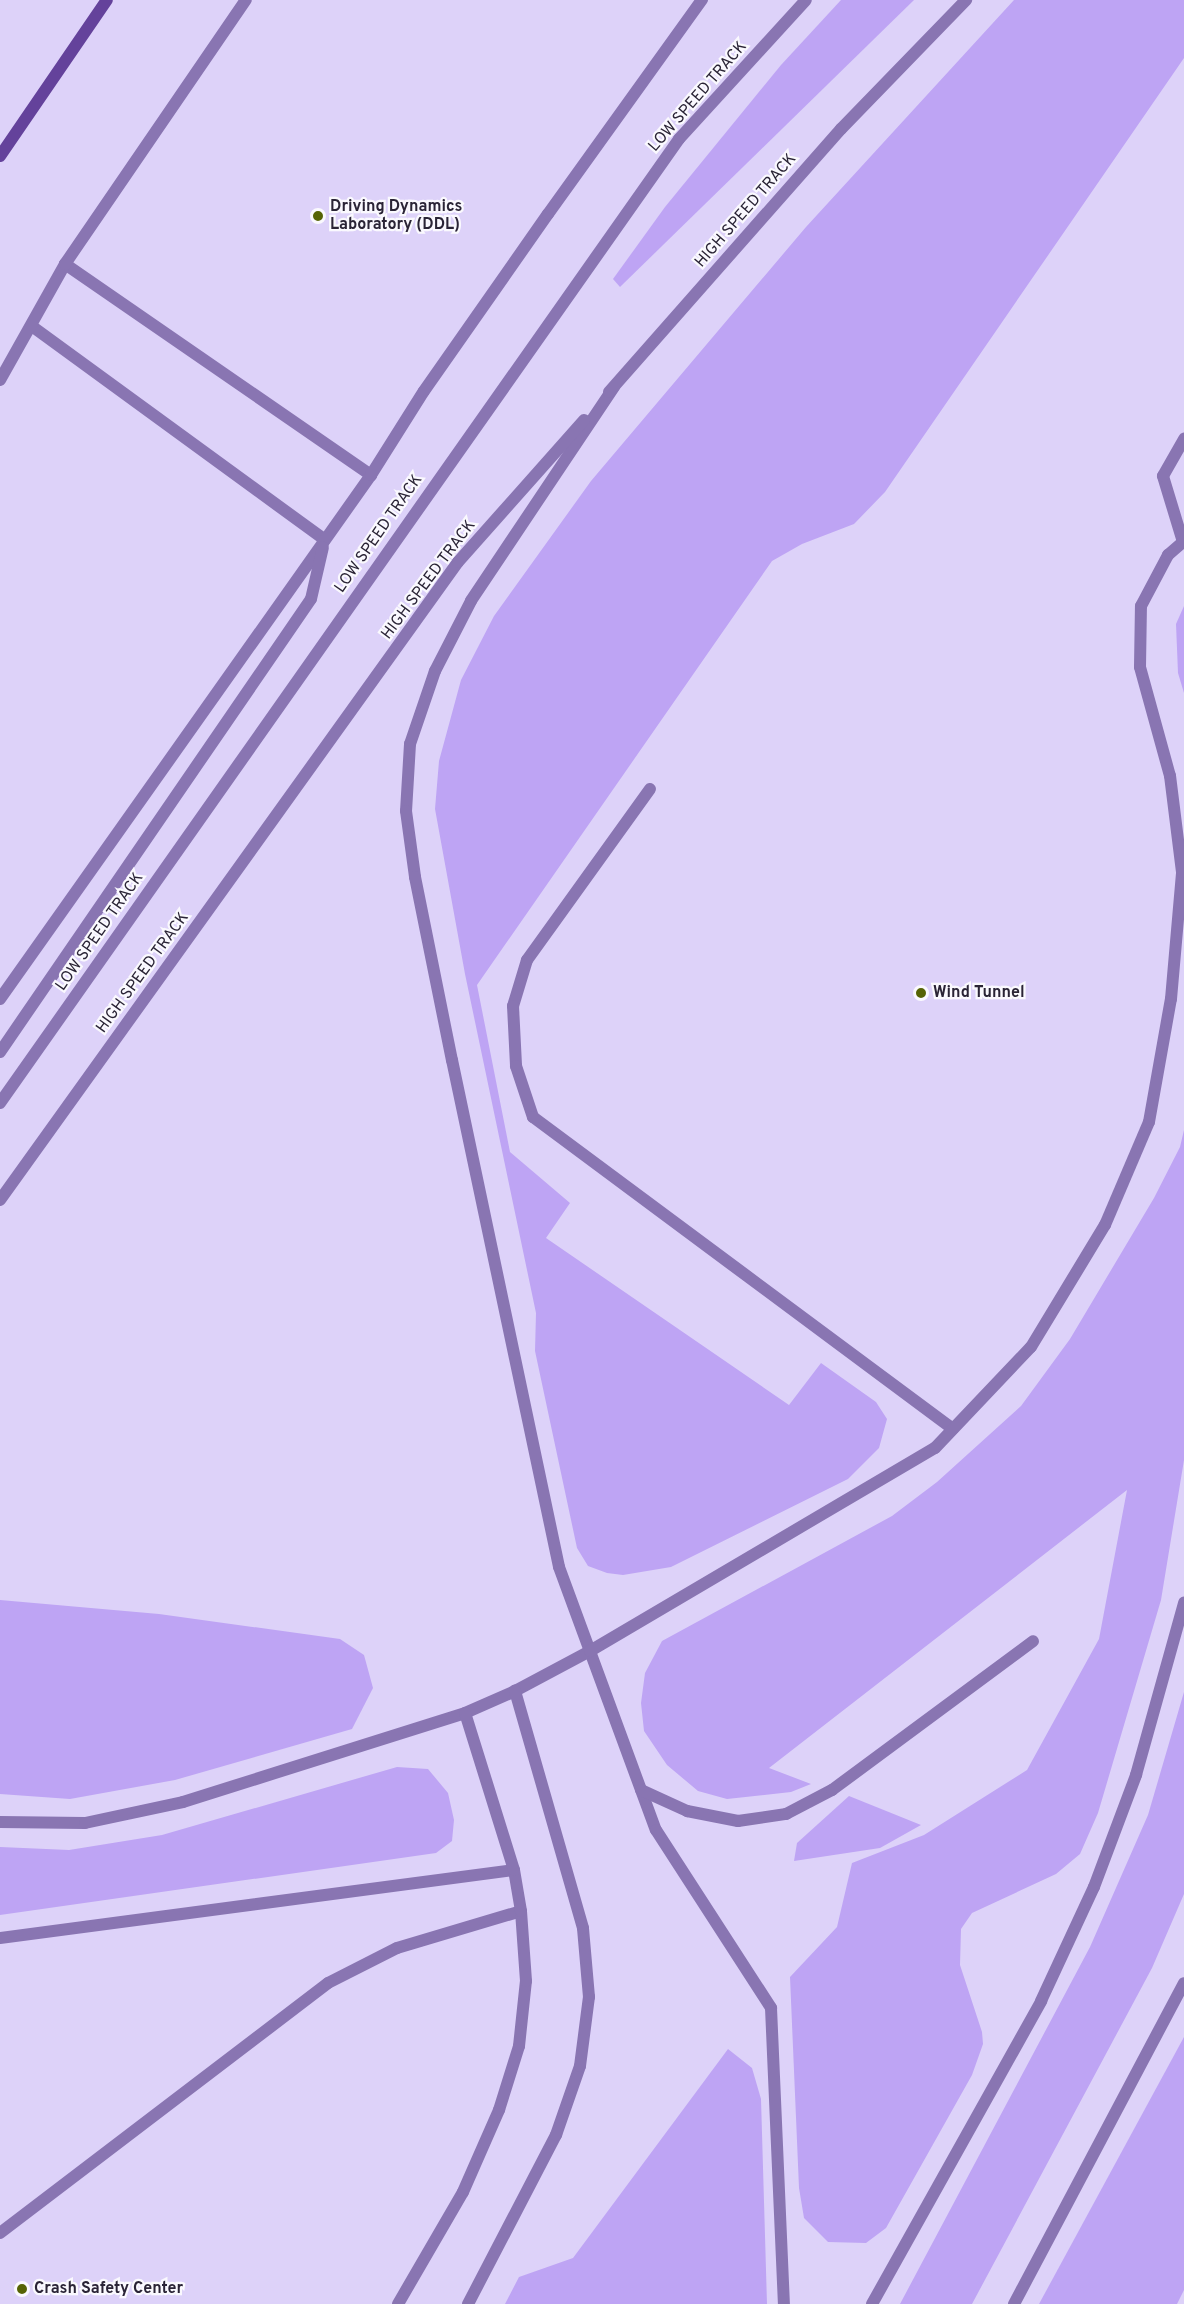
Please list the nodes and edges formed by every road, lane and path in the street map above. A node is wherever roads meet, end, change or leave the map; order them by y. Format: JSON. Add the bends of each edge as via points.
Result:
{"nodes":[{"id":1,"x":107,"y":0,"type":"edge"},
{"id":2,"x":246,"y":0,"type":"edge"},
{"id":3,"x":702,"y":0,"type":"edge"},
{"id":4,"x":806,"y":0,"type":"edge"},
{"id":5,"x":966,"y":0,"type":"edge"},
{"id":6,"x":0,"y":156,"type":"edge"},
{"id":7,"x":65,"y":264,"type":"junction"},
{"id":8,"x":33,"y":327,"type":"junction"},
{"id":9,"x":0,"y":380,"type":"edge"},
{"id":10,"x":614,"y":387,"type":"junction"},
{"id":11,"x":1184,"y":439,"type":"edge"},
{"id":12,"x":371,"y":475,"type":"junction"},
{"id":13,"x":325,"y":540,"type":"junction"},
{"id":14,"x":1183,"y":541,"type":"edge"},
{"id":15,"x":650,"y":789,"type":"dead end"},
{"id":16,"x":0,"y":999,"type":"edge"},
{"id":17,"x":0,"y":1052,"type":"edge"},
{"id":18,"x":0,"y":1103,"type":"edge"},
{"id":19,"x":0,"y":1200,"type":"edge"},
{"id":20,"x":953,"y":1429,"type":"junction"},
{"id":21,"x":1184,"y":1603,"type":"edge"},
{"id":22,"x":1033,"y":1641,"type":"dead end"},
{"id":23,"x":590,"y":1651,"type":"junction"},
{"id":24,"x":515,"y":1691,"type":"junction"},
{"id":25,"x":465,"y":1713,"type":"junction"},
{"id":26,"x":641,"y":1790,"type":"junction"},
{"id":27,"x":0,"y":1822,"type":"edge"},
{"id":28,"x":514,"y":1870,"type":"junction"},
{"id":29,"x":521,"y":1911,"type":"junction"},
{"id":30,"x":0,"y":1938,"type":"edge"},
{"id":31,"x":1184,"y":1983,"type":"edge"},
{"id":32,"x":0,"y":2233,"type":"edge"},
{"id":33,"x":398,"y":2304,"type":"edge"},
{"id":34,"x":468,"y":2304,"type":"edge"},
{"id":35,"x":784,"y":2304,"type":"edge"},
{"id":36,"x":872,"y":2304,"type":"edge"},
{"id":37,"x":1014,"y":2304,"type":"edge"}],
"edges":[{"from":1,"to":6,"type":"main road"},
{"from":2,"to":7,"type":"lane"},
{"from":3,"to":12,"type":"lane","via":[[430,382]]},
{"from":4,"to":18,"type":"lane","name":"LOW SPEED TRACK","via":[[678,139]]},
{"from":5,"to":10,"type":"lane","name":"HIGH SPEED TRACK","via":[[841,129]]},
{"from":7,"to":8,"type":"lane"},
{"from":7,"to":12,"type":"lane"},
{"from":8,"to":9,"type":"lane"},
{"from":8,"to":13,"type":"lane"},
{"from":10,"to":19,"type":"lane","name":"HIGH SPEED TRACK","via":[[458,562]]},
{"from":10,"to":23,"type":"lane","via":[[471,601],[435,670],[410,744],[406,811],[449,1048],[559,1567]]},
{"from":11,"to":14,"type":"lane","via":[[1163,476]]},
{"from":12,"to":13,"type":"lane"},
{"from":13,"to":16,"type":"lane"},
{"from":13,"to":17,"type":"lane","via":[[311,599]]},
{"from":14,"to":20,"type":"lane","via":[[1168,555],[1141,606],[1140,667],[1170,776],[1182,872],[1171,999],[1149,1122],[1105,1225],[1031,1347]]},
{"from":15,"to":20,"type":"lane","via":[[527,960],[513,1006],[516,1066],[533,1117]]},
{"from":20,"to":23,"type":"lane","via":[[935,1448]]},
{"from":21,"to":36,"type":"lane","via":[[1136,1775],[1094,1887],[1041,2001]]},
{"from":22,"to":26,"type":"lane","via":[[832,1790],[786,1814],[738,1821],[687,1811]]},
{"from":23,"to":24,"type":"lane"},
{"from":23,"to":26,"type":"lane"},
{"from":24,"to":25,"type":"lane"},
{"from":24,"to":34,"type":"lane","via":[[583,1929],[590,1996],[580,2066],[556,2135]]},
{"from":25,"to":27,"type":"lane","via":[[183,1802],[85,1823]]},
{"from":25,"to":28,"type":"lane"},
{"from":26,"to":35,"type":"lane","via":[[656,1830],[771,2008]]},
{"from":28,"to":29,"type":"lane"},
{"from":28,"to":30,"type":"lane"},
{"from":29,"to":32,"type":"lane","via":[[397,1948],[328,1983]]},
{"from":29,"to":33,"type":"lane","via":[[526,1981],[519,2046],[499,2110],[463,2192]]},
{"from":31,"to":37,"type":"lane"}]}
